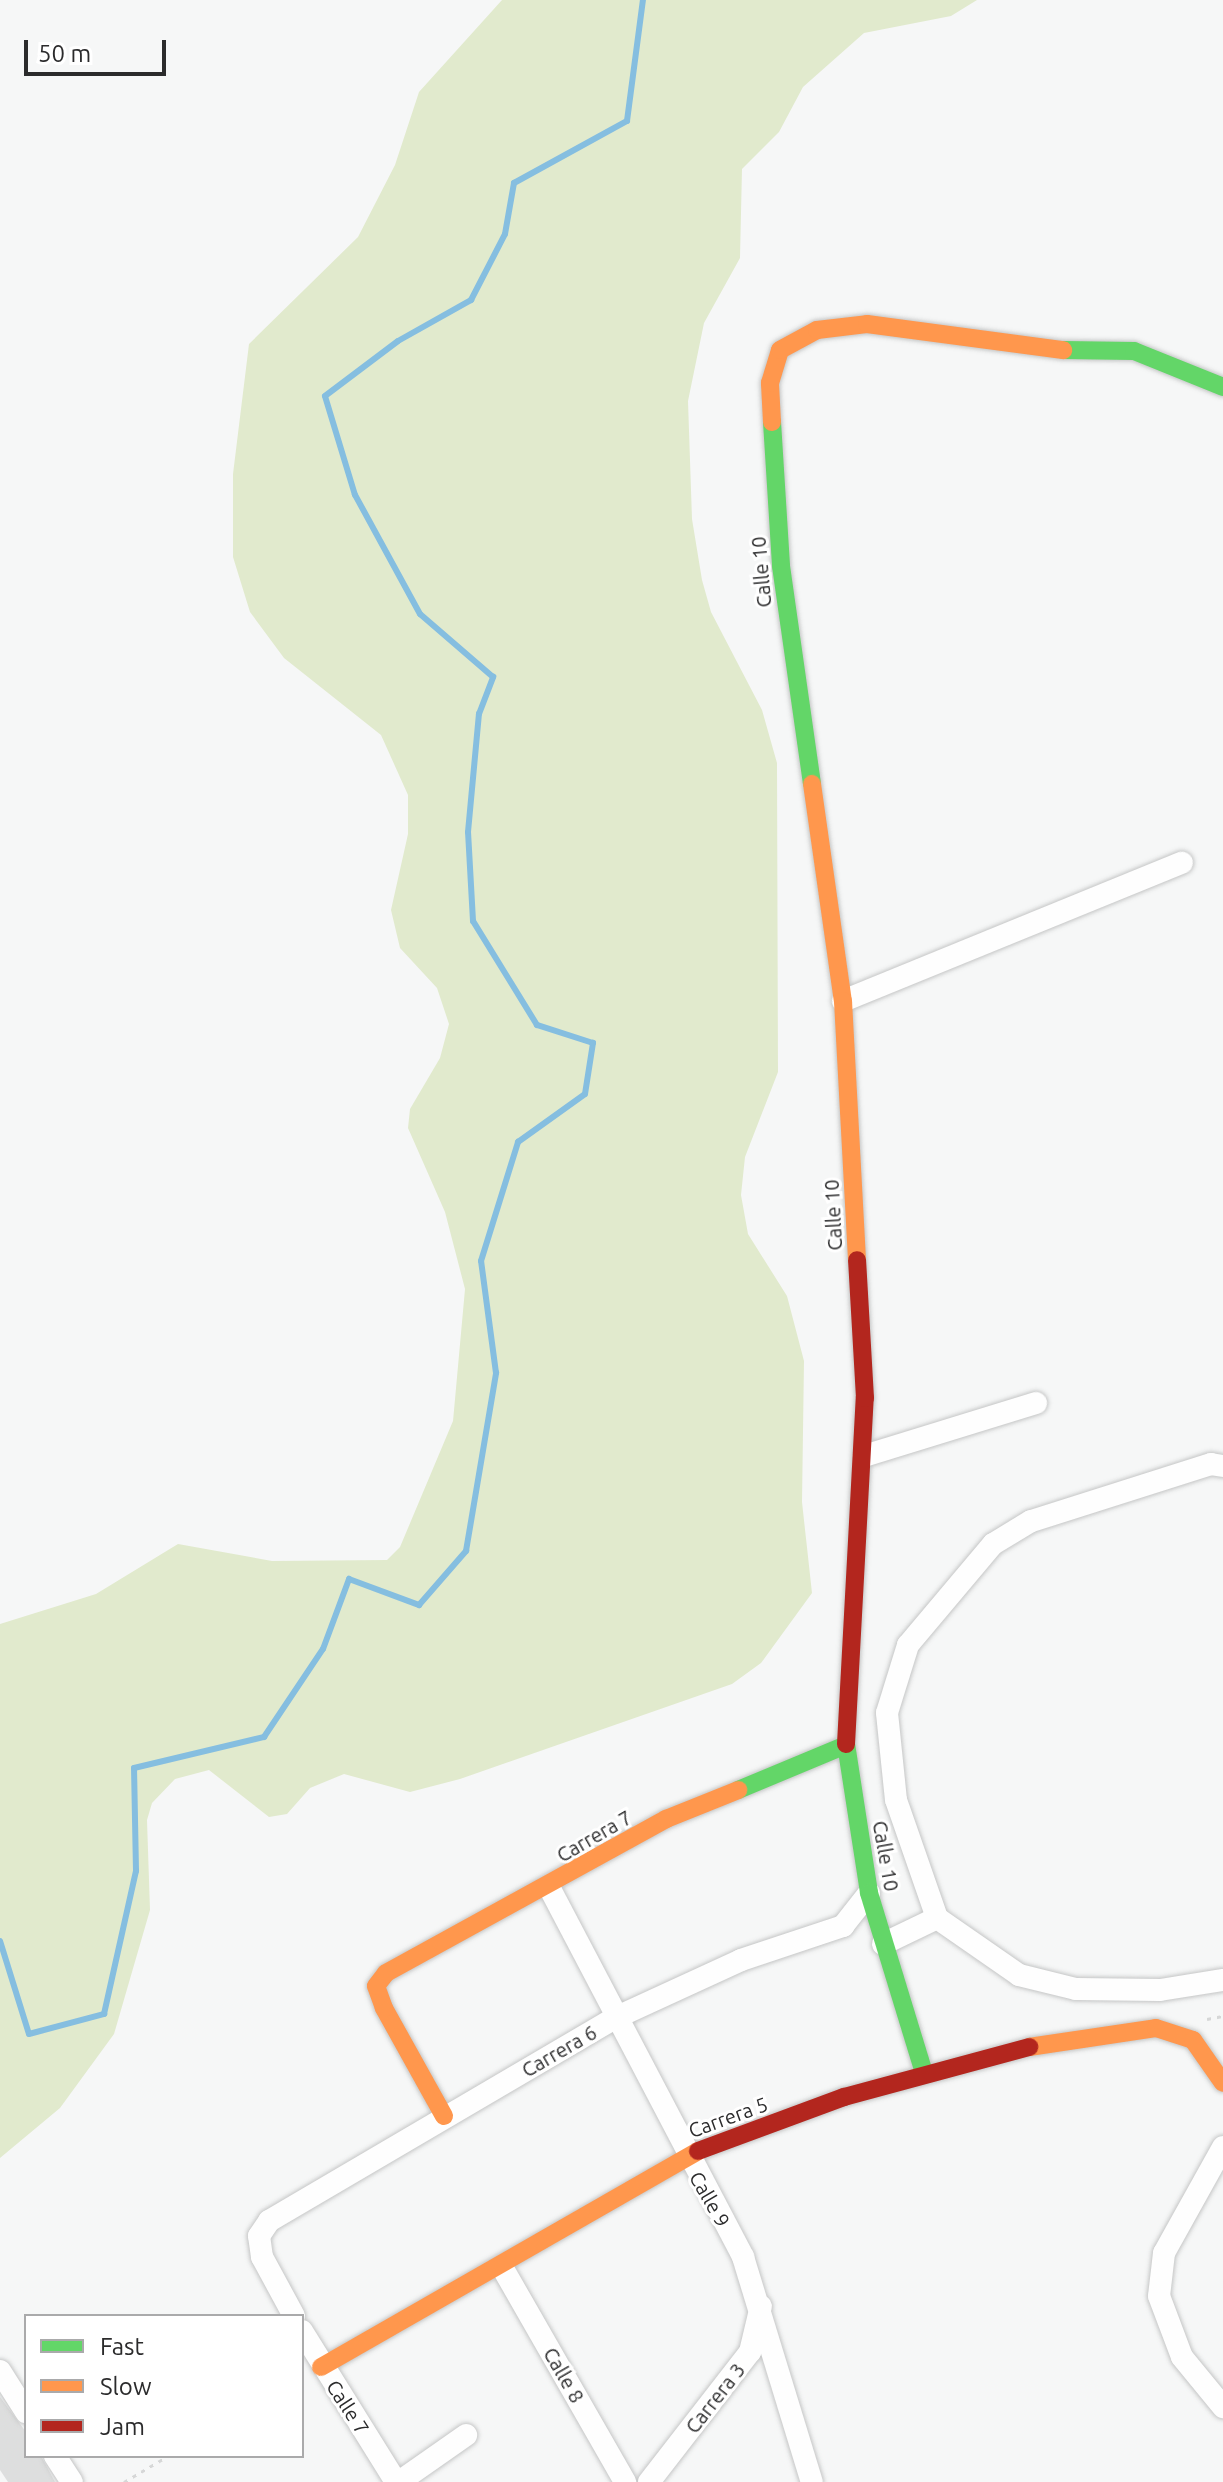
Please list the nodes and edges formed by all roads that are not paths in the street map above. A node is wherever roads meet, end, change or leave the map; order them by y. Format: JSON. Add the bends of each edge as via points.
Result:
{"nodes":[{"id":1,"x":1223,"y":387,"type":"edge"},
{"id":2,"x":1182,"y":863,"type":"dead end"},
{"id":3,"x":843,"y":1001,"type":"junction"},
{"id":4,"x":1036,"y":1403,"type":"dead end"},
{"id":5,"x":864,"y":1456,"type":"junction"},
{"id":6,"x":1223,"y":1466,"type":"edge"},
{"id":7,"x":846,"y":1745,"type":"junction"},
{"id":8,"x":549,"y":1887,"type":"junction"},
{"id":9,"x":869,"y":1893,"type":"junction"},
{"id":10,"x":937,"y":1918,"type":"junction"},
{"id":11,"x":883,"y":1944,"type":"junction"},
{"id":12,"x":1223,"y":1980,"type":"edge"},
{"id":13,"x":615,"y":2018,"type":"junction"},
{"id":14,"x":924,"y":2073,"type":"junction"},
{"id":15,"x":1223,"y":2083,"type":"edge"},
{"id":16,"x":444,"y":2116,"type":"junction"},
{"id":17,"x":1223,"y":2147,"type":"edge"},
{"id":18,"x":686,"y":2156,"type":"junction"},
{"id":19,"x":502,"y":2267,"type":"junction"},
{"id":20,"x":762,"y":2305,"type":"junction"},
{"id":21,"x":293,"y":2314,"type":"edge"},
{"id":22,"x":304,"y":2335,"type":"edge"},
{"id":23,"x":321,"y":2367,"type":"junction"},
{"id":24,"x":0,"y":2371,"type":"edge"},
{"id":25,"x":1223,"y":2407,"type":"edge"},
{"id":26,"x":24,"y":2409,"type":"edge"},
{"id":27,"x":466,"y":2435,"type":"dead end"},
{"id":28,"x":56,"y":2458,"type":"edge"},
{"id":29,"x":72,"y":2482,"type":"edge"},
{"id":30,"x":398,"y":2482,"type":"edge"},
{"id":31,"x":625,"y":2482,"type":"edge"},
{"id":32,"x":649,"y":2482,"type":"edge"},
{"id":33,"x":812,"y":2482,"type":"edge"}],
"edges":[{"from":1,"to":3,"type":"street","name":"Calle 10","via":[[1134,351],[1031,349],[867,324],[817,330],[780,350],[770,383],[781,566]]},
{"from":2,"to":3,"type":"street"},
{"from":3,"to":5,"type":"street","name":"Calle 10"},
{"from":4,"to":5,"type":"street"},
{"from":5,"to":7,"type":"street","name":"Calle 10"},
{"from":6,"to":10,"type":"street","via":[[1211,1464],[1031,1521],[975,1562],[908,1645],[887,1713],[896,1800]]},
{"from":7,"to":8,"type":"street","name":"Carrera 7","via":[[666,1819]]},
{"from":7,"to":9,"type":"street","name":"Calle 10"},
{"from":8,"to":13,"type":"street","name":"Calle 9"},
{"from":8,"to":16,"type":"street","name":"Carrera 7","via":[[432,1946],[376,1986]]},
{"from":9,"to":11,"type":"street","name":"Calle 10"},
{"from":9,"to":13,"type":"street","name":"Carrera 6","via":[[843,1926],[741,1960]]},
{"from":10,"to":11,"type":"street"},
{"from":10,"to":12,"type":"street","via":[[1019,1975],[1076,1989],[1160,1990]]},
{"from":11,"to":14,"type":"street","name":"Calle 10"},
{"from":13,"to":16,"type":"street","name":"Carrera 6"},
{"from":13,"to":18,"type":"street","name":"Calle 9"},
{"from":14,"to":15,"type":"street","name":"Carrera 5","via":[[1027,2047],[1156,2028],[1193,2040]]},
{"from":14,"to":18,"type":"street","name":"Carrera 5"},
{"from":16,"to":21,"type":"street","name":"Carrera 6","via":[[269,2221],[259,2236],[262,2257]]},
{"from":17,"to":25,"type":"street","via":[[1164,2253],[1159,2296],[1182,2357]]},
{"from":18,"to":19,"type":"street","name":"Carrera 5"},
{"from":18,"to":20,"type":"street","name":"Calle 9","via":[[743,2257]]},
{"from":19,"to":23,"type":"street","name":"Carrera 5"},
{"from":19,"to":31,"type":"street","name":"Calle 8"},
{"from":20,"to":32,"type":"street","name":"Carrera 3","via":[[750,2352]]},
{"from":20,"to":33,"type":"street","name":"Calle 9"},
{"from":22,"to":23,"type":"street","name":"Calle 7"},
{"from":23,"to":30,"type":"street","name":"Calle 7"},
{"from":24,"to":26,"type":"street"},
{"from":27,"to":30,"type":"street"},
{"from":28,"to":29,"type":"street"}]}
